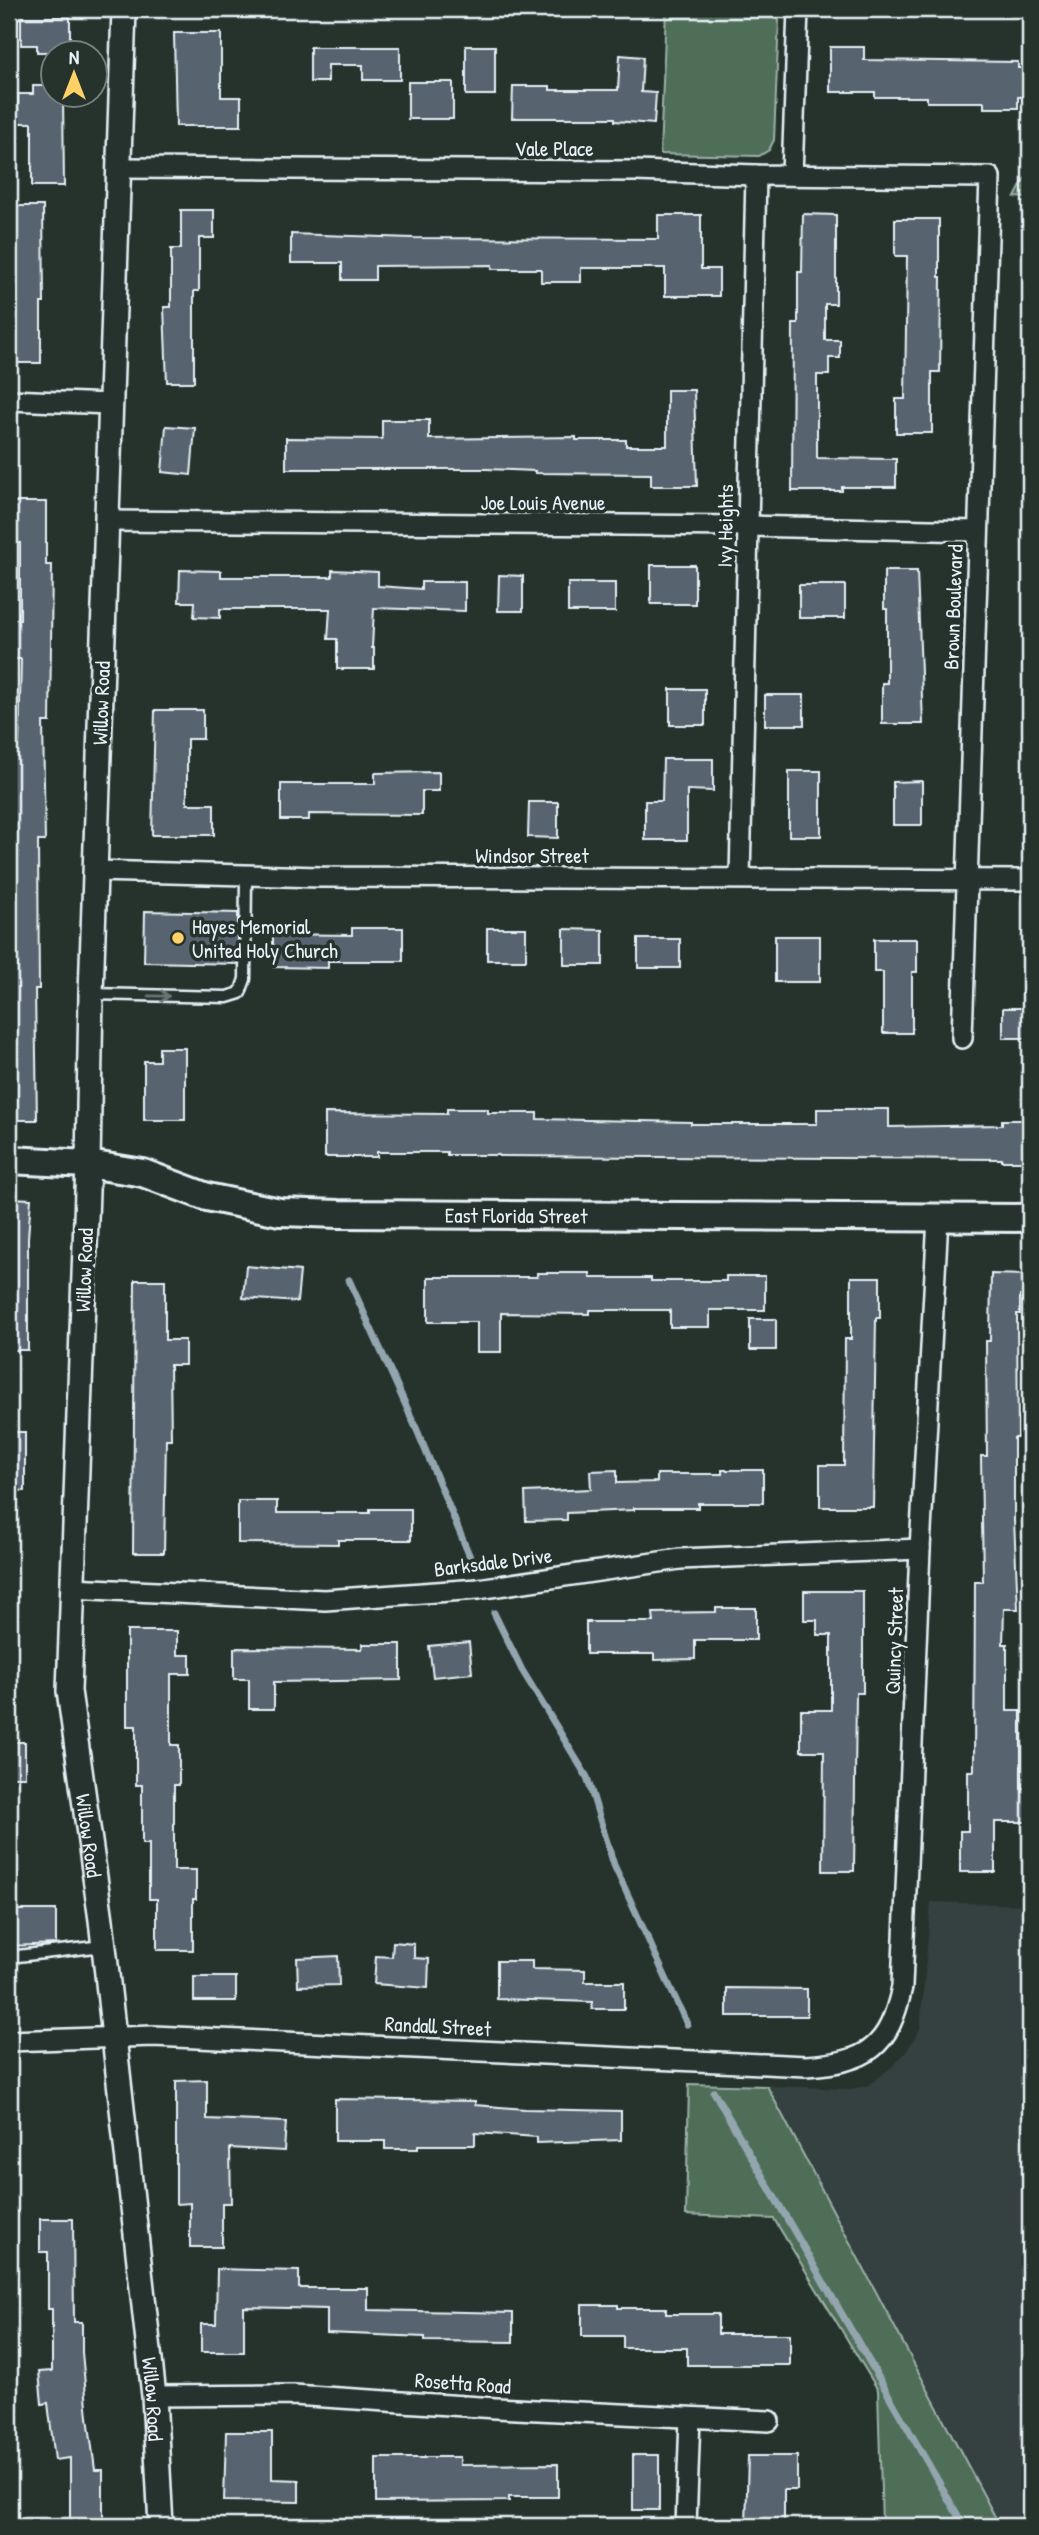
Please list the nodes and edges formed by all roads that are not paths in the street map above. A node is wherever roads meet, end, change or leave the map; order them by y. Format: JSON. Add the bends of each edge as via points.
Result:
{"nodes":[{"id":1,"x":124,"y":9,"type":"edge"},
{"id":2,"x":797,"y":9,"type":"edge"},
{"id":3,"x":118,"y":169,"type":"junction"},
{"id":4,"x":757,"y":175,"type":"junction"},
{"id":5,"x":792,"y":175,"type":"junction"},
{"id":6,"x":990,"y":177,"type":"joint"},
{"id":7,"x":9,"y":400,"type":"edge"},
{"id":8,"x":110,"y":404,"type":"junction"},
{"id":9,"x":108,"y":521,"type":"junction"},
{"id":10,"x":747,"y":526,"type":"junction"},
{"id":11,"x":978,"y":531,"type":"junction"},
{"id":12,"x":95,"y":871,"type":"junction"},
{"id":13,"x":246,"y":875,"type":"junction"},
{"id":14,"x":740,"y":878,"type":"junction"},
{"id":15,"x":968,"y":878,"type":"junction"},
{"id":16,"x":1030,"y":880,"type":"edge"},
{"id":17,"x":91,"y":994,"type":"junction"},
{"id":18,"x":962,"y":1038,"type":"dead end"},
{"id":19,"x":9,"y":1160,"type":"edge"},
{"id":20,"x":88,"y":1164,"type":"junction"},
{"id":21,"x":938,"y":1218,"type":"junction"},
{"id":22,"x":1030,"y":1219,"type":"edge"},
{"id":23,"x":920,"y":1549,"type":"junction"},
{"id":24,"x":71,"y":1588,"type":"junction"},
{"id":25,"x":104,"y":1946,"type":"junction"},
{"id":26,"x":9,"y":1957,"type":"edge"},
{"id":27,"x":114,"y":2036,"type":"junction"},
{"id":28,"x":9,"y":2041,"type":"edge"},
{"id":29,"x":864,"y":2055,"type":"joint"},
{"id":30,"x":154,"y":2396,"type":"junction"},
{"id":31,"x":690,"y":2418,"type":"junction"},
{"id":32,"x":769,"y":2421,"type":"dead end"},
{"id":33,"x":161,"y":2526,"type":"edge"},
{"id":34,"x":686,"y":2526,"type":"edge"}],
"edges":[{"from":1,"to":3,"type":"street","name":"Willow Road"},
{"from":2,"to":5,"type":"street"},
{"from":3,"to":4,"type":"street","name":"Vale Place"},
{"from":3,"to":8,"type":"street","name":"Willow Road"},
{"from":4,"to":5,"type":"street","name":"Vale Place"},
{"from":4,"to":10,"type":"street","name":"Ivy Heights"},
{"from":5,"to":6,"type":"street","name":"Vale Place"},
{"from":6,"to":11,"type":"street","name":"Brown Boulevard"},
{"from":7,"to":8,"type":"street"},
{"from":8,"to":9,"type":"street","name":"Willow Road"},
{"from":9,"to":10,"type":"street","name":"Joe Louis Avenue"},
{"from":9,"to":12,"type":"street","name":"Willow Road"},
{"from":10,"to":11,"type":"street","name":"Joe Louis Avenue"},
{"from":10,"to":14,"type":"street","name":"Ivy Heights"},
{"from":11,"to":15,"type":"street","name":"Brown Boulevard"},
{"from":12,"to":13,"type":"street","name":"Windsor Street"},
{"from":12,"to":17,"type":"street","name":"Willow Road"},
{"from":13,"to":14,"type":"street","name":"Windsor Street"},
{"from":17,"to":13,"type":"lane","one_way":true,"via":[[227,997],[240,993],[245,979]]},
{"from":14,"to":15,"type":"street","name":"Windsor Street"},
{"from":15,"to":16,"type":"street","name":"Windsor Street"},
{"from":15,"to":18,"type":"street","name":"Brown Boulevard"},
{"from":17,"to":20,"type":"street","name":"Willow Road"},
{"from":19,"to":20,"type":"main road","name":"East Florida Street"},
{"from":20,"to":21,"type":"main road","name":"East Florida Street","via":[[143,1173],[207,1197],[280,1212]]},
{"from":20,"to":24,"type":"street","name":"Willow Road"},
{"from":21,"to":22,"type":"main road","name":"East Florida Street"},
{"from":21,"to":23,"type":"street","name":"Quincy Street"},
{"from":23,"to":24,"type":"street","name":"Barksdale Drive","via":[[680,1559],[478,1589],[325,1600]]},
{"from":23,"to":29,"type":"street","name":"Quincy Street","via":[[902,1987],[886,2035]]},
{"from":24,"to":25,"type":"street","name":"Willow Road","via":[[69,1691]]},
{"from":25,"to":26,"type":"lane"},
{"from":25,"to":27,"type":"street","name":"Willow Road"},
{"from":27,"to":28,"type":"street","name":"Randall Street"},
{"from":27,"to":29,"type":"street","name":"Randall Street","via":[[806,2066]]},
{"from":27,"to":30,"type":"street","name":"Willow Road"},
{"from":30,"to":31,"type":"street","name":"Rosetta Road","via":[[293,2395]]},
{"from":30,"to":33,"type":"street","name":"Willow Road"},
{"from":31,"to":32,"type":"street","name":"Rosetta Road"},
{"from":31,"to":34,"type":"street"}]}
